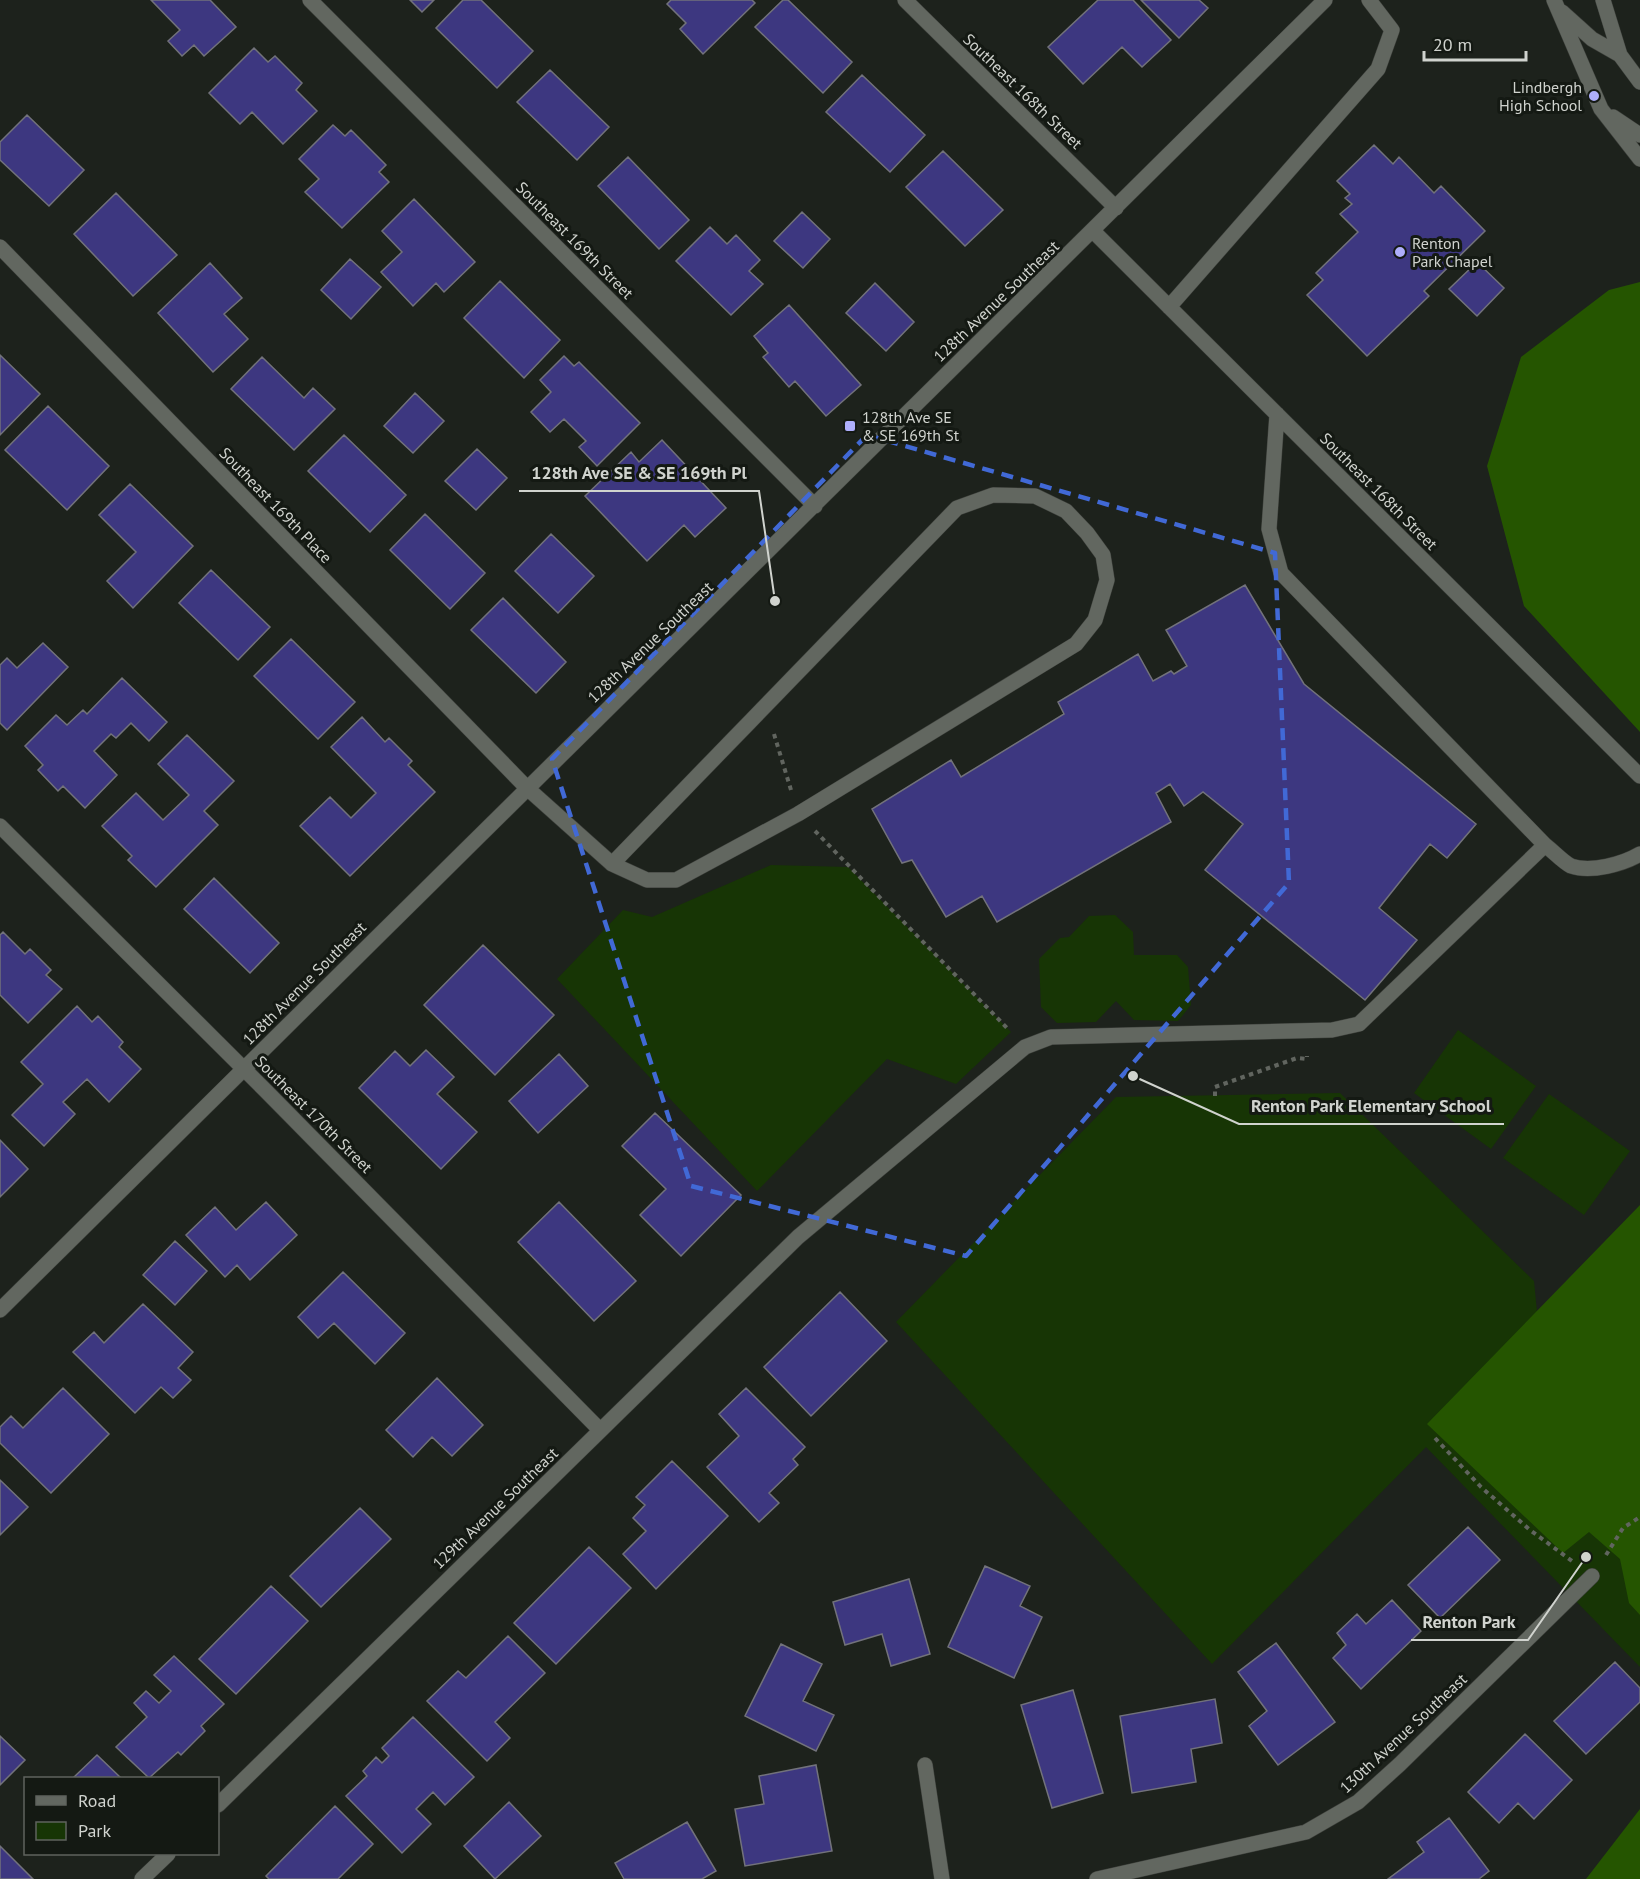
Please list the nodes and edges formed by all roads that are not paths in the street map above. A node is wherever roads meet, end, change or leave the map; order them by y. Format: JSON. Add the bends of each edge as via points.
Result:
{"nodes":[{"id":1,"x":310,"y":0,"type":"edge"},
{"id":2,"x":905,"y":0,"type":"edge"},
{"id":3,"x":1325,"y":0,"type":"edge"},
{"id":4,"x":1369,"y":0,"type":"edge"},
{"id":5,"x":1603,"y":0,"type":"edge"},
{"id":6,"x":1556,"y":4,"type":"edge"},
{"id":7,"x":1620,"y":55,"type":"junction"},
{"id":8,"x":1640,"y":82,"type":"edge"},
{"id":9,"x":1601,"y":109,"type":"junction"},
{"id":10,"x":1640,"y":135,"type":"edge"},
{"id":11,"x":1640,"y":159,"type":"edge"},
{"id":12,"x":1116,"y":208,"type":"junction"},
{"id":13,"x":1094,"y":231,"type":"junction"},
{"id":14,"x":0,"y":247,"type":"edge"},
{"id":15,"x":1169,"y":307,"type":"junction"},
{"id":16,"x":1277,"y":414,"type":"junction"},
{"id":17,"x":815,"y":506,"type":"junction"},
{"id":18,"x":1640,"y":776,"type":"edge"},
{"id":19,"x":527,"y":788,"type":"junction"},
{"id":20,"x":0,"y":826,"type":"edge"},
{"id":21,"x":1545,"y":845,"type":"junction"},
{"id":22,"x":1640,"y":854,"type":"edge"},
{"id":23,"x":612,"y":864,"type":"junction"},
{"id":24,"x":243,"y":1068,"type":"junction"},
{"id":25,"x":0,"y":1310,"type":"edge"},
{"id":26,"x":600,"y":1430,"type":"junction"},
{"id":27,"x":1592,"y":1576,"type":"road end"},
{"id":28,"x":926,"y":1765,"type":"dead end"},
{"id":29,"x":219,"y":1804,"type":"edge"},
{"id":30,"x":167,"y":1855,"type":"edge"},
{"id":31,"x":142,"y":1879,"type":"edge"},
{"id":32,"x":942,"y":1879,"type":"edge"},
{"id":33,"x":1097,"y":1879,"type":"edge"}],
"edges":[{"from":1,"to":17,"type":"street","name":"Southeast 169th Street"},
{"from":2,"to":12,"type":"street","name":"Southeast 168th Street"},
{"from":3,"to":12,"type":"street","name":"128th Avenue Southeast"},
{"from":4,"to":15,"type":"street","via":[[1392,30],[1378,69]]},
{"from":5,"to":7,"type":"street"},
{"from":6,"to":7,"type":"street","via":[[1592,39]]},
{"from":6,"to":9,"type":"street"},
{"from":7,"to":8,"type":"street"},
{"from":9,"to":10,"type":"street"},
{"from":9,"to":11,"type":"street"},
{"from":12,"to":13,"type":"street","name":"128th Avenue Southeast"},
{"from":13,"to":15,"type":"street","name":"Southeast 168th Street"},
{"from":13,"to":17,"type":"street","name":"128th Avenue Southeast"},
{"from":14,"to":19,"type":"street","name":"Southeast 169th Place"},
{"from":15,"to":16,"type":"street","name":"Southeast 168th Street"},
{"from":16,"to":18,"type":"street","name":"Southeast 168th Street"},
{"from":16,"to":21,"type":"street","via":[[1269,530],[1281,573]]},
{"from":17,"to":19,"type":"street","name":"128th Avenue Southeast"},
{"from":19,"to":23,"type":"street","name":"Southeast 169th Place"},
{"from":19,"to":24,"type":"street","name":"128th Avenue Southeast"},
{"from":20,"to":24,"type":"street","name":"Southeast 170th Street"},
{"from":21,"to":22,"type":"street","via":[[1571,866],[1599,868],[1627,862]]},
{"from":21,"to":26,"type":"street","name":"129th Avenue Southeast","via":[[1359,1024],[1332,1030],[1051,1037],[1025,1047],[798,1237]]},
{"from":23,"to":23,"type":"street","name":"Southeast 169th Place","via":[[647,880],[676,880],[798,814],[1076,644],[1095,620],[1107,580],[1103,555],[1066,511],[1035,496],[993,495],[957,508]]},
{"from":24,"to":25,"type":"street","name":"128th Avenue Southeast"},
{"from":24,"to":26,"type":"street","name":"Southeast 170th Street"},
{"from":26,"to":29,"type":"street","name":"129th Avenue Southeast"},
{"from":27,"to":33,"type":"street","name":"130th Avenue Southeast","via":[[1358,1802],[1306,1832]]},
{"from":28,"to":32,"type":"street"},
{"from":30,"to":31,"type":"street"}]}
